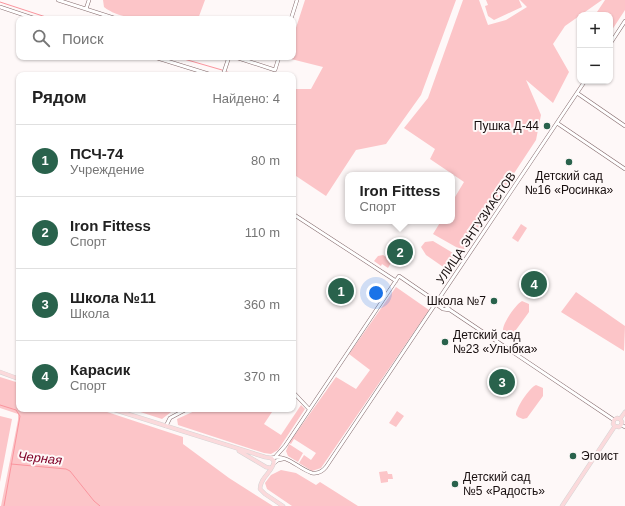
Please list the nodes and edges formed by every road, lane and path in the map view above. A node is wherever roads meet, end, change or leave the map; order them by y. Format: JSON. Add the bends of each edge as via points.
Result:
{"nodes":[{"id":1,"x":58,"y":0,"type":"edge"},
{"id":2,"x":89,"y":0,"type":"edge"},
{"id":3,"x":297,"y":0,"type":"edge"},
{"id":4,"x":0,"y":8,"type":"edge"},
{"id":5,"x":86,"y":9,"type":"junction"},
{"id":6,"x":26,"y":16,"type":"edge"},
{"id":7,"x":108,"y":16,"type":"edge"},
{"id":8,"x":292,"y":16,"type":"edge"},
{"id":9,"x":625,"y":21,"type":"edge"},
{"id":10,"x":613,"y":39,"type":"edge"},
{"id":11,"x":164,"y":60,"type":"edge"},
{"id":12,"x":228,"y":60,"type":"edge"},
{"id":13,"x":244,"y":60,"type":"edge"},
{"id":14,"x":278,"y":60,"type":"edge"},
{"id":15,"x":202,"y":72,"type":"edge"},
{"id":16,"x":225,"y":72,"type":"edge"},
{"id":17,"x":583,"y":84,"type":"edge"},
{"id":18,"x":577,"y":93,"type":"junction"},
{"id":19,"x":557,"y":123,"type":"junction"},
{"id":20,"x":625,"y":126,"type":"edge"},
{"id":21,"x":625,"y":169,"type":"edge"},
{"id":22,"x":296,"y":216,"type":"edge"},
{"id":23,"x":396,"y":281,"type":"junction"},
{"id":24,"x":437,"y":302,"type":"junction"},
{"id":25,"x":0,"y":372,"type":"edge"},
{"id":26,"x":16,"y":377,"type":"edge"},
{"id":27,"x":296,"y":395,"type":"edge"},
{"id":28,"x":309,"y":409,"type":"junction"},
{"id":29,"x":122,"y":412,"type":"edge"},
{"id":30,"x":181,"y":412,"type":"edge"},
{"id":31,"x":625,"y":412,"type":"edge"},
{"id":32,"x":620,"y":419,"type":"junction"},
{"id":33,"x":614,"y":420,"type":"junction"},
{"id":34,"x":166,"y":426,"type":"junction"},
{"id":35,"x":615,"y":426,"type":"junction"},
{"id":36,"x":623,"y":426,"type":"edge"},
{"id":37,"x":233,"y":447,"type":"junction"},
{"id":38,"x":276,"y":456,"type":"junction"},
{"id":39,"x":270,"y":458,"type":"junction"},
{"id":40,"x":287,"y":459,"type":"junction"},
{"id":41,"x":274,"y":463,"type":"junction"},
{"id":42,"x":265,"y":467,"type":"junction"},
{"id":43,"x":271,"y":468,"type":"junction"},
{"id":44,"x":264,"y":477,"type":"junction"},
{"id":45,"x":283,"y":506,"type":"edge"},
{"id":46,"x":562,"y":506,"type":"edge"}],
"edges":[{"from":1,"to":5,"type":"street"},
{"from":2,"to":5,"type":"street"},
{"from":3,"to":8,"type":"street"},
{"from":4,"to":6,"type":"street"},
{"from":5,"to":7,"type":"street"},
{"from":9,"to":10,"type":"street"},
{"from":11,"to":15,"type":"street"},
{"from":12,"to":16,"type":"street"},
{"from":13,"to":14,"type":"street","via":[[275,70]]},
{"from":17,"to":18,"type":"street","name":"УЛИЦА ЭНТУЗИАСТОВ"},
{"from":18,"to":19,"type":"street","name":"УЛИЦА ЭНТУЗИАСТОВ"},
{"from":18,"to":20,"type":"street"},
{"from":19,"to":21,"type":"street"},
{"from":19,"to":24,"type":"street","name":"УЛИЦА ЭНТУЗИАСТОВ"},
{"from":22,"to":23,"type":"street"},
{"from":23,"to":24,"type":"street","via":[[399,276]]},
{"from":23,"to":28,"type":"street"},
{"from":24,"to":33,"type":"street"},
{"from":24,"to":40,"type":"street","name":"УЛИЦА ЭНТУЗИАСТОВ","via":[[322,471],[312,473]]},
{"from":25,"to":26,"type":"main road"},
{"from":27,"to":28,"type":"street"},
{"from":28,"to":38,"type":"street"},
{"from":29,"to":34,"type":"main road"},
{"from":30,"to":34,"type":"street","via":[[170,418]]},
{"from":31,"to":32,"type":"main road"},
{"from":32,"to":33,"type":"main road"},
{"from":32,"to":36,"type":"main road"},
{"from":33,"to":35,"type":"main road"},
{"from":34,"to":37,"type":"main road"},
{"from":35,"to":36,"type":"main road"},
{"from":35,"to":46,"type":"main road"},
{"from":37,"to":39,"type":"main road"},
{"from":37,"to":42,"type":"main road"},
{"from":38,"to":39,"type":"street"},
{"from":38,"to":40,"type":"street","name":"УЛИЦА ЭНТУЗИАСТОВ"},
{"from":39,"to":41,"type":"main road"},
{"from":39,"to":42,"type":"main road","via":[[264,460]]},
{"from":40,"to":41,"type":"street"},
{"from":41,"to":43,"type":"main road"},
{"from":42,"to":43,"type":"main road"},
{"from":42,"to":44,"type":"main road"},
{"from":43,"to":44,"type":"main road"},
{"from":44,"to":45,"type":"main road","via":[[260,486],[262,491]]}]}
